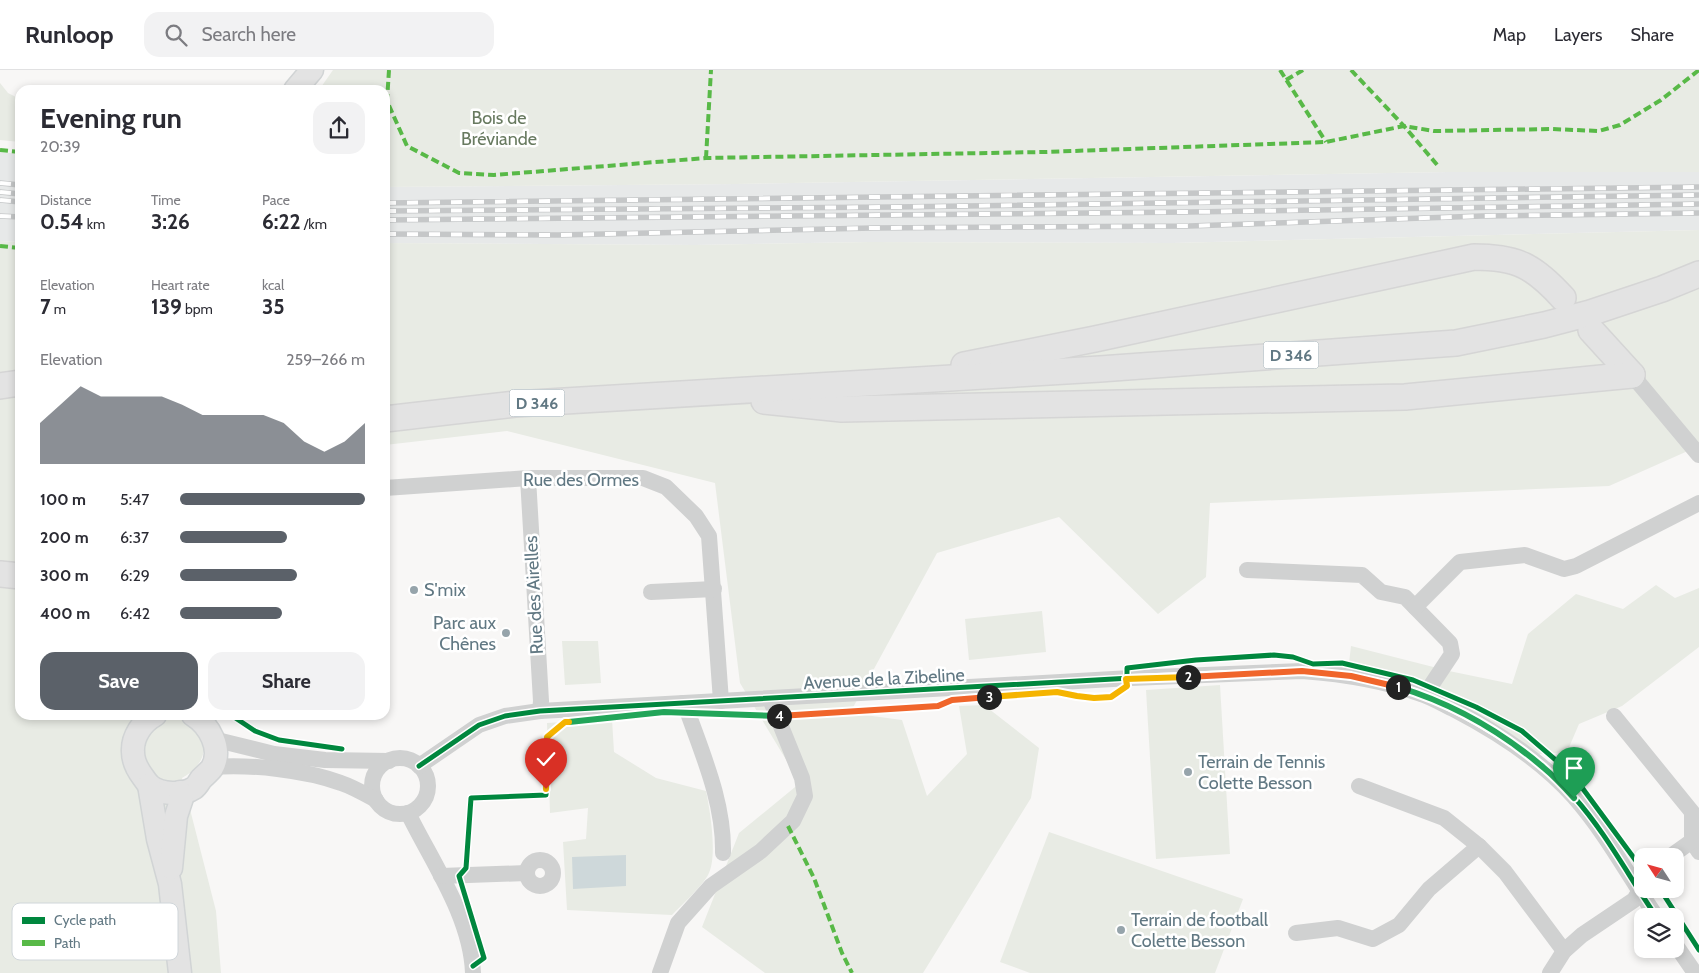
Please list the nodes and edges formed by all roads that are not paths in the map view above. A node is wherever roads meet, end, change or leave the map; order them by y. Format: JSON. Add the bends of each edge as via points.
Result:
{"nodes":[{"id":1,"x":312,"y":70,"type":"edge"},
{"id":2,"x":299,"y":85,"type":"edge"},
{"id":3,"x":1699,"y":274,"type":"edge"},
{"id":4,"x":1563,"y":298,"type":"dead end"},
{"id":5,"x":1591,"y":330,"type":"dead end"},
{"id":6,"x":1632,"y":375,"type":"junction"},
{"id":7,"x":874,"y":383,"type":"junction"},
{"id":8,"x":15,"y":384,"type":"edge"},
{"id":9,"x":0,"y":386,"type":"edge"},
{"id":10,"x":690,"y":393,"type":"junction"},
{"id":11,"x":390,"y":418,"type":"edge"},
{"id":12,"x":1699,"y":454,"type":"edge"},
{"id":13,"x":528,"y":478,"type":"junction"},
{"id":14,"x":390,"y":488,"type":"edge"},
{"id":15,"x":1699,"y":503,"type":"edge"},
{"id":16,"x":1247,"y":570,"type":"dead end"},
{"id":17,"x":0,"y":574,"type":"edge"},
{"id":18,"x":15,"y":576,"type":"edge"},
{"id":19,"x":714,"y":589,"type":"junction"},
{"id":20,"x":651,"y":592,"type":"dead end"},
{"id":21,"x":1415,"y":607,"type":"junction"},
{"id":22,"x":1422,"y":694,"type":"junction"},
{"id":23,"x":770,"y":699,"type":"junction"},
{"id":24,"x":721,"y":701,"type":"junction"},
{"id":25,"x":683,"y":703,"type":"junction"},
{"id":26,"x":540,"y":711,"type":"junction"},
{"id":27,"x":1614,"y":716,"type":"dead end"},
{"id":28,"x":145,"y":720,"type":"edge"},
{"id":29,"x":200,"y":720,"type":"edge"},
{"id":30,"x":213,"y":739,"type":"junction"},
{"id":31,"x":389,"y":761,"type":"junction"},
{"id":32,"x":419,"y":766,"type":"junction"},
{"id":33,"x":212,"y":767,"type":"junction"},
{"id":34,"x":149,"y":785,"type":"junction"},
{"id":35,"x":1359,"y":786,"type":"dead end"},
{"id":36,"x":180,"y":792,"type":"junction"},
{"id":37,"x":376,"y":800,"type":"junction"},
{"id":38,"x":1695,"y":809,"type":"edge"},
{"id":39,"x":408,"y":813,"type":"junction"},
{"id":40,"x":1479,"y":846,"type":"junction"},
{"id":41,"x":1696,"y":847,"type":"edge"},
{"id":42,"x":1684,"y":851,"type":"edge"},
{"id":43,"x":723,"y":853,"type":"dead end"},
{"id":44,"x":526,"y":873,"type":"dead end"},
{"id":45,"x":441,"y":876,"type":"junction"},
{"id":46,"x":1634,"y":878,"type":"edge"},
{"id":47,"x":170,"y":884,"type":"junction"},
{"id":48,"x":1634,"y":898,"type":"edge"},
{"id":49,"x":172,"y":903,"type":"edge"},
{"id":50,"x":1296,"y":933,"type":"dead end"},
{"id":51,"x":1564,"y":951,"type":"junction"},
{"id":52,"x":178,"y":955,"type":"edge"},
{"id":53,"x":1684,"y":957,"type":"edge"},
{"id":54,"x":180,"y":973,"type":"edge"},
{"id":55,"x":473,"y":973,"type":"edge"},
{"id":56,"x":660,"y":973,"type":"edge"},
{"id":57,"x":1550,"y":973,"type":"edge"},
{"id":58,"x":1695,"y":973,"type":"edge"}],
"edges":[{"from":1,"to":2,"type":"main road"},
{"from":3,"to":7,"type":"main road","number":"D 346","via":[[1590,313],[1456,343]]},
{"from":4,"to":7,"type":"main road","via":[[1541,276],[1514,260],[1474,257]]},
{"from":5,"to":6,"type":"main road"},
{"from":6,"to":10,"type":"main road","via":[[1405,397],[862,409]]},
{"from":6,"to":12,"type":"street"},
{"from":7,"to":10,"type":"main road","number":"D 346"},
{"from":8,"to":9,"type":"main road"},
{"from":10,"to":11,"type":"main road","number":"D 346","via":[[515,404]]},
{"from":13,"to":14,"type":"street","name":"Rue des Ormes"},
{"from":13,"to":19,"type":"street","name":"Rue des Ormes","via":[[643,478],[666,488],[696,516],[709,536]]},
{"from":13,"to":26,"type":"street","name":"Rue des Airelles"},
{"from":15,"to":21,"type":"street","via":[[1576,566],[1564,569],[1525,555],[1460,562]]},
{"from":16,"to":21,"type":"street","via":[[1362,575],[1381,592],[1405,597]]},
{"from":17,"to":18,"type":"main road"},
{"from":19,"to":20,"type":"street"},
{"from":19,"to":24,"type":"street","name":"Rue des Ormes"},
{"from":21,"to":22,"type":"street","via":[[1450,643],[1452,654],[1430,688]]},
{"from":22,"to":23,"type":"street","name":"Avenue de la Zibeline","via":[[1377,681],[1302,671]]},
{"from":22,"to":46,"type":"street","name":"Avenue de la Zibeline","via":[[1482,724],[1546,769],[1574,798]]},
{"from":23,"to":24,"type":"street","name":"Avenue de la Zibeline"},
{"from":23,"to":56,"type":"street","via":[[802,778],[805,796],[794,821],[761,851],[710,886],[678,922]]},
{"from":24,"to":25,"type":"street","name":"Avenue de la Zibeline"},
{"from":25,"to":26,"type":"street","name":"Avenue de la Zibeline"},
{"from":25,"to":43,"type":"street","via":[[714,787]]},
{"from":26,"to":32,"type":"street","name":"Avenue de la Zibeline","via":[[505,716],[479,725]]},
{"from":27,"to":38,"type":"street"},
{"from":28,"to":34,"type":"main road","via":[[135,737],[132,751],[135,765]]},
{"from":29,"to":30,"type":"main road"},
{"from":30,"to":31,"type":"street","via":[[274,754],[325,760]]},
{"from":30,"to":33,"type":"main road"},
{"from":31,"to":32,"type":"street","via":[[404,759]]},
{"from":31,"to":37,"type":"street","via":[[374,777],[372,786]]},
{"from":32,"to":39,"type":"street","via":[[425,774],[428,792],[420,806]]},
{"from":33,"to":36,"type":"main road","via":[[194,788]]},
{"from":33,"to":37,"type":"street","via":[[266,768],[321,777],[343,783]]},
{"from":34,"to":36,"type":"main road","via":[[166,792]]},
{"from":34,"to":47,"type":"main road"},
{"from":35,"to":40,"type":"street","via":[[1444,818]]},
{"from":36,"to":47,"type":"main road","via":[[182,798],[176,816]]},
{"from":37,"to":39,"type":"street","via":[[391,813]]},
{"from":38,"to":41,"type":"street"},
{"from":39,"to":45,"type":"street"},
{"from":40,"to":50,"type":"street","via":[[1429,889],[1399,925],[1373,939],[1338,928]]},
{"from":40,"to":51,"type":"street","via":[[1505,872]]},
{"from":41,"to":42,"type":"street"},
{"from":44,"to":45,"type":"street"},
{"from":45,"to":55,"type":"street","via":[[461,917]]},
{"from":47,"to":49,"type":"main road"},
{"from":48,"to":51,"type":"street"},
{"from":51,"to":57,"type":"street"},
{"from":52,"to":54,"type":"main road"},
{"from":53,"to":58,"type":"street"}]}
